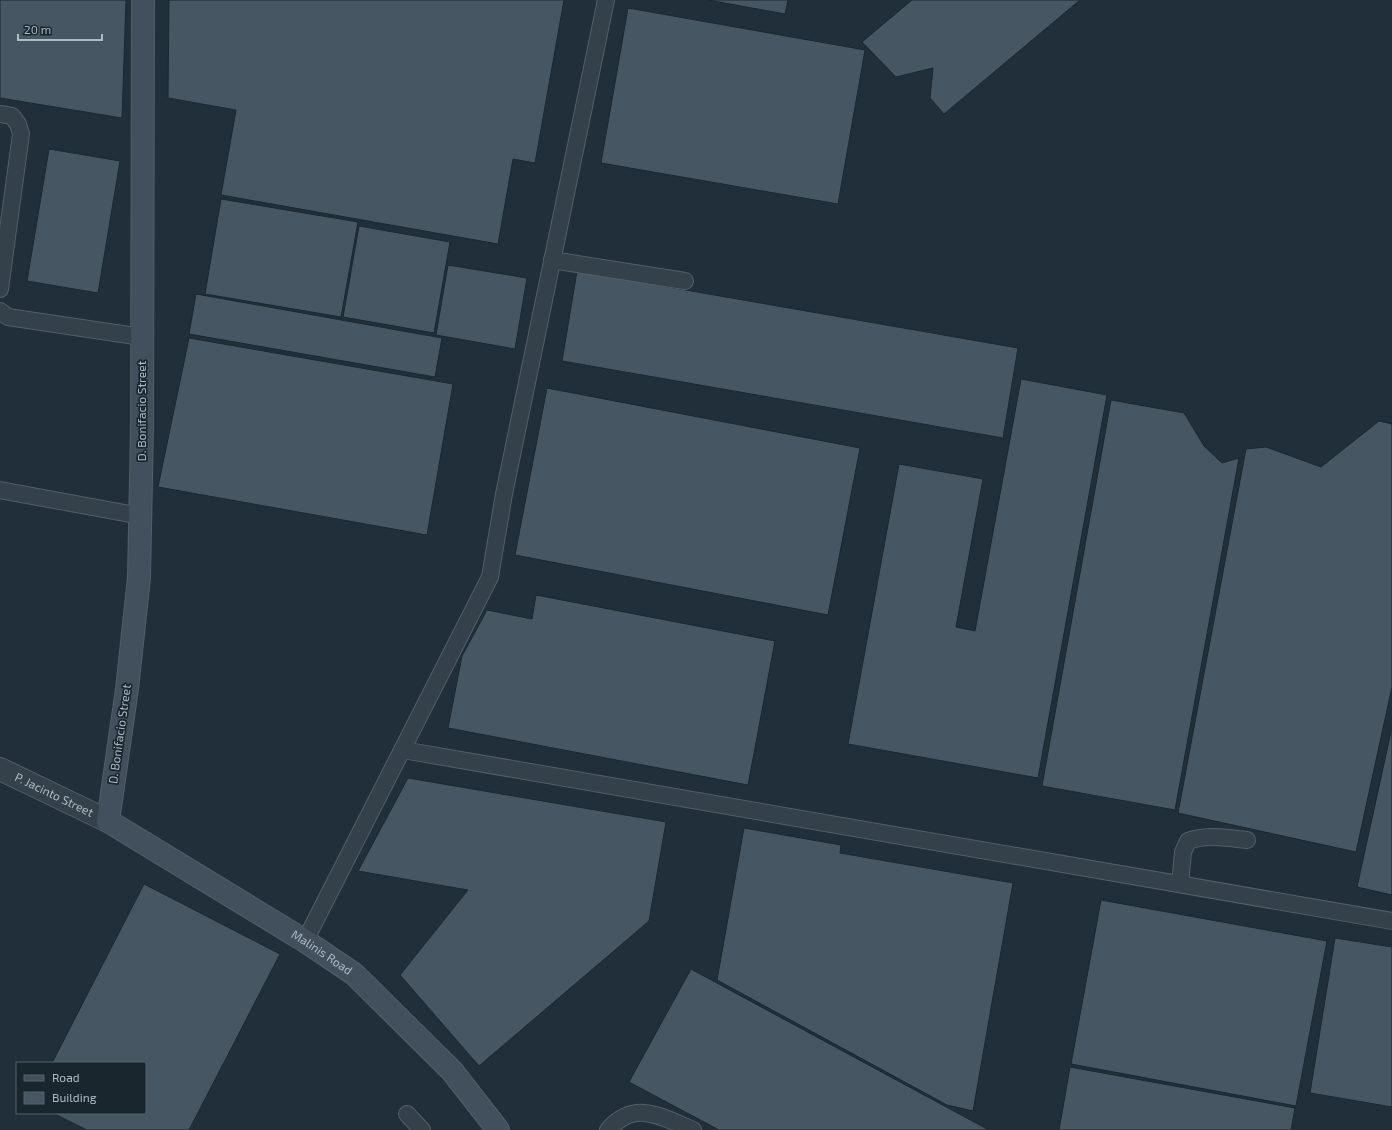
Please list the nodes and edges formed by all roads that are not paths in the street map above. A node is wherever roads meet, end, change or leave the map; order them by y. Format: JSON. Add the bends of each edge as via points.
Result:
{"nodes":[{"id":1,"x":143,"y":0,"type":"edge"},
{"id":2,"x":606,"y":0,"type":"edge"},
{"id":3,"x":0,"y":114,"type":"edge"},
{"id":4,"x":552,"y":260,"type":"junction"},
{"id":5,"x":685,"y":281,"type":"dead end"},
{"id":6,"x":0,"y":289,"type":"edge"},
{"id":7,"x":0,"y":311,"type":"edge"},
{"id":8,"x":142,"y":337,"type":"junction"},
{"id":9,"x":0,"y":490,"type":"edge"},
{"id":10,"x":140,"y":516,"type":"junction"},
{"id":11,"x":403,"y":750,"type":"junction"},
{"id":12,"x":0,"y":769,"type":"edge"},
{"id":13,"x":108,"y":821,"type":"junction"},
{"id":14,"x":1247,"y":840,"type":"dead end"},
{"id":15,"x":1180,"y":884,"type":"junction"},
{"id":16,"x":1392,"y":921,"type":"edge"},
{"id":17,"x":305,"y":941,"type":"junction"},
{"id":18,"x":407,"y":1114,"type":"dead end"},
{"id":19,"x":422,"y":1130,"type":"edge"},
{"id":20,"x":498,"y":1130,"type":"edge"},
{"id":21,"x":608,"y":1130,"type":"edge"},
{"id":22,"x":693,"y":1130,"type":"edge"}],
"edges":[{"from":1,"to":8,"type":"main road","name":"D. Bonifacio Street"},
{"from":2,"to":4,"type":"lane"},
{"from":3,"to":6,"type":"lane","via":[[12,116],[21,134]]},
{"from":4,"to":5,"type":"lane"},
{"from":4,"to":11,"type":"lane","via":[[504,494],[490,577]]},
{"from":7,"to":8,"type":"lane","via":[[8,316]]},
{"from":8,"to":10,"type":"main road","name":"D. Bonifacio Street"},
{"from":9,"to":10,"type":"lane"},
{"from":10,"to":13,"type":"main road","name":"D. Bonifacio Street","via":[[139,578],[134,631]]},
{"from":11,"to":15,"type":"lane"},
{"from":11,"to":17,"type":"lane"},
{"from":12,"to":13,"type":"street","name":"P. Jacinto Street"},
{"from":13,"to":17,"type":"main road","name":"Malinis Road"},
{"from":14,"to":15,"type":"lane","via":[[1207,837],[1188,841],[1183,852]]},
{"from":15,"to":16,"type":"lane"},
{"from":17,"to":20,"type":"main road","name":"Malinis Road","via":[[354,974],[452,1071]]},
{"from":18,"to":19,"type":"lane"},
{"from":21,"to":22,"type":"lane","via":[[624,1116],[641,1112],[662,1117]]}]}
